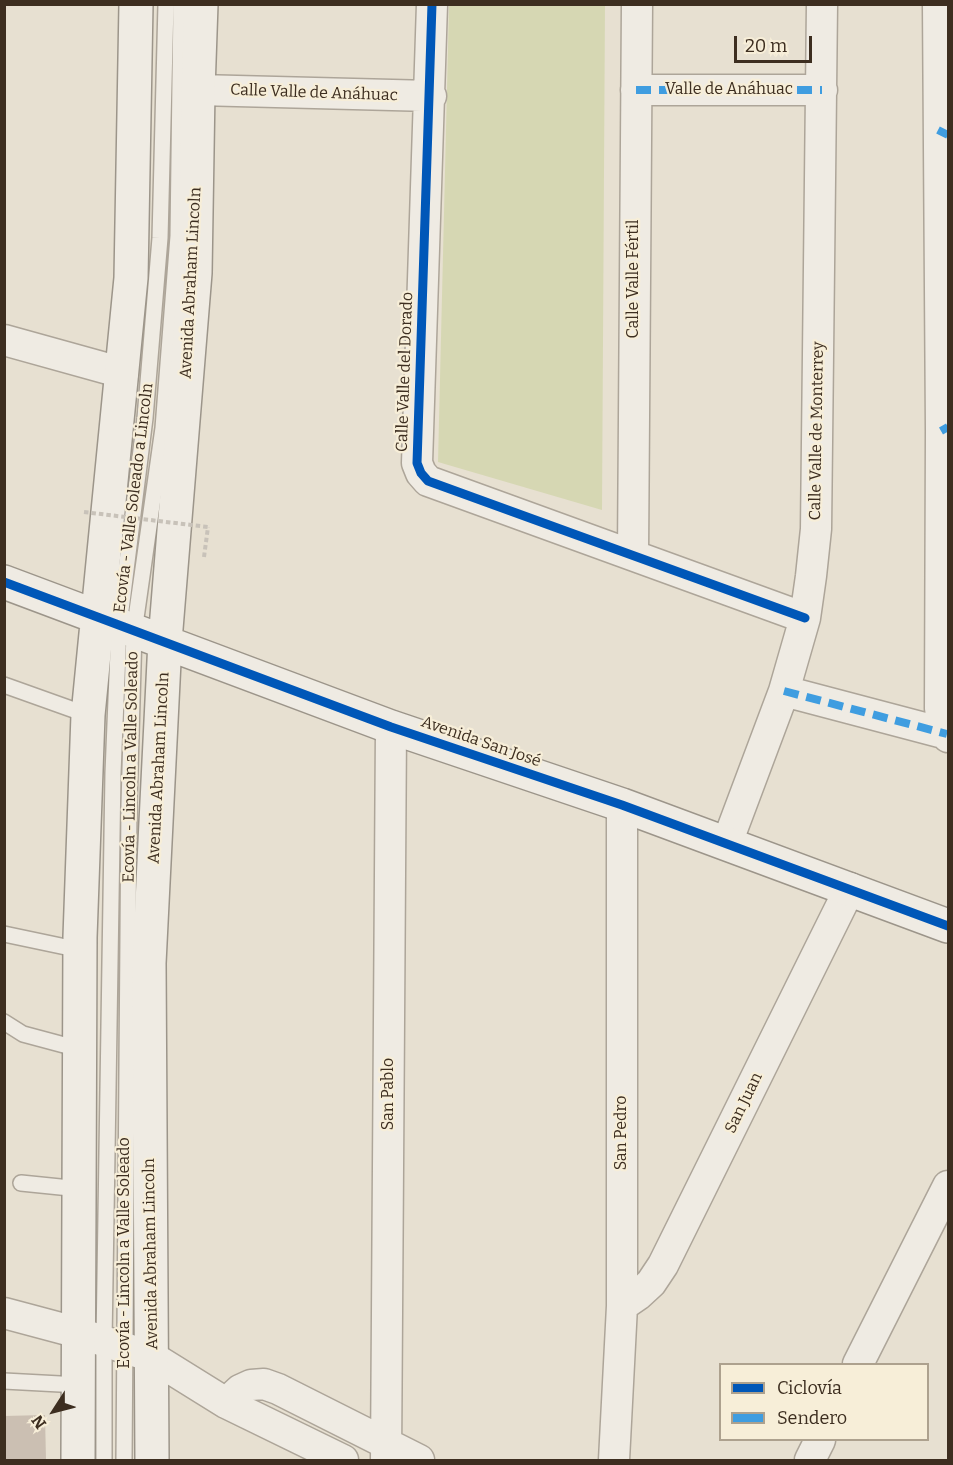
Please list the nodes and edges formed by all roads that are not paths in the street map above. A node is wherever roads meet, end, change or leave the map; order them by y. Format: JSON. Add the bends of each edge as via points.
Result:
{"nodes":[{"id":1,"x":136,"y":4,"type":"edge"},
{"id":2,"x":166,"y":4,"type":"edge"},
{"id":3,"x":181,"y":4,"type":"edge"},
{"id":4,"x":201,"y":4,"type":"edge"},
{"id":5,"x":432,"y":4,"type":"edge"},
{"id":6,"x":638,"y":4,"type":"edge"},
{"id":7,"x":822,"y":4,"type":"edge"},
{"id":8,"x":938,"y":4,"type":"edge"},
{"id":9,"x":198,"y":90,"type":"junction"},
{"id":10,"x":636,"y":90,"type":"junction"},
{"id":11,"x":822,"y":90,"type":"junction"},
{"id":12,"x":431,"y":96,"type":"junction"},
{"id":13,"x":943,"y":133,"type":"edge"},
{"id":14,"x":4,"y":340,"type":"edge"},
{"id":15,"x":123,"y":374,"type":"junction"},
{"id":16,"x":945,"y":429,"type":"edge"},
{"id":17,"x":633,"y":554,"type":"junction"},
{"id":18,"x":4,"y":582,"type":"edge"},
{"id":19,"x":805,"y":618,"type":"junction"},
{"id":20,"x":117,"y":625,"type":"junction"},
{"id":21,"x":165,"y":641,"type":"junction"},
{"id":22,"x":944,"y":651,"type":"edge"},
{"id":23,"x":4,"y":685,"type":"edge"},
{"id":24,"x":784,"y":691,"type":"junction"},
{"id":25,"x":88,"y":715,"type":"junction"},
{"id":26,"x":391,"y":727,"type":"junction"},
{"id":27,"x":948,"y":735,"type":"edge"},
{"id":28,"x":622,"y":805,"type":"junction"},
{"id":29,"x":727,"y":843,"type":"junction"},
{"id":30,"x":850,"y":888,"type":"junction"},
{"id":31,"x":948,"y":926,"type":"edge"},
{"id":32,"x":4,"y":934,"type":"edge"},
{"id":33,"x":80,"y":950,"type":"junction"},
{"id":34,"x":4,"y":1022,"type":"edge"},
{"id":35,"x":79,"y":1049,"type":"junction"},
{"id":36,"x":21,"y":1183,"type":"dead end"},
{"id":37,"x":948,"y":1186,"type":"edge"},
{"id":38,"x":80,"y":1189,"type":"junction"},
{"id":39,"x":622,"y":1306,"type":"junction"},
{"id":40,"x":4,"y":1313,"type":"edge"},
{"id":41,"x":115,"y":1345,"type":"junction"},
{"id":42,"x":859,"y":1363,"type":"edge"},
{"id":43,"x":4,"y":1381,"type":"edge"},
{"id":44,"x":79,"y":1385,"type":"junction"},
{"id":45,"x":226,"y":1403,"type":"junction"},
{"id":46,"x":268,"y":1425,"type":"junction"},
{"id":47,"x":820,"y":1441,"type":"edge"},
{"id":48,"x":386,"y":1452,"type":"edge"},
{"id":49,"x":78,"y":1461,"type":"edge"},
{"id":50,"x":104,"y":1461,"type":"edge"},
{"id":51,"x":124,"y":1461,"type":"edge"},
{"id":52,"x":152,"y":1461,"type":"edge"},
{"id":53,"x":292,"y":1461,"type":"edge"},
{"id":54,"x":343,"y":1461,"type":"edge"},
{"id":55,"x":419,"y":1461,"type":"edge"},
{"id":56,"x":614,"y":1461,"type":"edge"},
{"id":57,"x":810,"y":1461,"type":"edge"}],
"edges":[{"from":1,"to":15,"type":"main road","via":[[131,278]]},
{"from":2,"to":20,"type":"lane","name":"Ecovía - Valle Soleado a Lincoln","via":[[160,238],[145,418]]},
{"from":3,"to":20,"type":"lane","name":"Ecovía - Lincoln a Valle Soleado","via":[[178,236],[163,428]]},
{"from":4,"to":9,"type":"main road","name":"Avenida Abraham Lincoln"},
{"from":5,"to":12,"type":"street","name":"Calle Valle del Dorado"},
{"from":6,"to":10,"type":"street","name":"Calle Valle Fértil"},
{"from":7,"to":11,"type":"street","name":"Calle Valle de Monterrey"},
{"from":8,"to":13,"type":"street"},
{"from":9,"to":12,"type":"street","name":"Calle Valle de Anáhuac"},
{"from":9,"to":21,"type":"main road","name":"Avenida Abraham Lincoln","via":[[195,273]]},
{"from":10,"to":11,"type":"street","name":"Valle de Anáhuac"},
{"from":10,"to":17,"type":"street","name":"Calle Valle Fértil"},
{"from":11,"to":19,"type":"street","name":"Calle Valle de Monterrey","via":[[816,529]]},
{"from":12,"to":17,"type":"street","name":"Calle Valle del Dorado","via":[[418,467],[428,481]]},
{"from":13,"to":16,"type":"street"},
{"from":14,"to":15,"type":"street"},
{"from":15,"to":20,"type":"main road"},
{"from":16,"to":22,"type":"street"},
{"from":17,"to":19,"type":"street","name":"Calle Valle del Dorado"},
{"from":18,"to":20,"type":"main road","name":"Avenida San José"},
{"from":19,"to":24,"type":"street","name":"Calle Valle de Monterrey"},
{"from":20,"to":21,"type":"main road","name":"Avenida San José"},
{"from":20,"to":25,"type":"main road"},
{"from":20,"to":41,"type":"lane","name":"Ecovía - Valle Soleado a Lincoln","via":[[113,772]]},
{"from":20,"to":41,"type":"lane","name":"Ecovía - Lincoln a Valle Soleado","via":[[129,804]]},
{"from":21,"to":26,"type":"main road","name":"Avenida San José"},
{"from":21,"to":41,"type":"main road","name":"Avenida Abraham Lincoln","via":[[149,963]]},
{"from":22,"to":27,"type":"street","via":[[940,708]]},
{"from":23,"to":25,"type":"lane"},
{"from":24,"to":27,"type":"street"},
{"from":24,"to":29,"type":"street","name":"Calle Valle de Monterrey"},
{"from":25,"to":33,"type":"main road"},
{"from":26,"to":28,"type":"main road","name":"Avenida San José"},
{"from":26,"to":48,"type":"street","name":"San Pablo"},
{"from":28,"to":29,"type":"main road","name":"Avenida San José"},
{"from":28,"to":39,"type":"street","name":"San Pedro"},
{"from":29,"to":30,"type":"main road","name":"Avenida San José"},
{"from":30,"to":31,"type":"main road","name":"Avenida San José"},
{"from":30,"to":39,"type":"street","name":"San Juan","via":[[663,1265],[651,1283]]},
{"from":32,"to":33,"type":"lane"},
{"from":33,"to":35,"type":"main road"},
{"from":34,"to":35,"type":"lane","via":[[23,1034]]},
{"from":35,"to":38,"type":"main road"},
{"from":36,"to":38,"type":"lane"},
{"from":37,"to":42,"type":"street"},
{"from":38,"to":41,"type":"main road"},
{"from":39,"to":56,"type":"street","name":"San Pedro"},
{"from":40,"to":41,"type":"street"},
{"from":41,"to":44,"type":"main road"},
{"from":41,"to":45,"type":"street"},
{"from":41,"to":50,"type":"lane","name":"Ecovía - Valle Soleado a Lincoln"},
{"from":41,"to":51,"type":"lane","name":"Ecovía - Lincoln a Valle Soleado"},
{"from":41,"to":52,"type":"main road","name":"Avenida Abraham Lincoln"},
{"from":43,"to":44,"type":"lane"},
{"from":44,"to":49,"type":"main road"},
{"from":45,"to":46,"type":"street"},
{"from":45,"to":48,"type":"street","via":[[250,1385],[264,1384]]},
{"from":46,"to":53,"type":"street"},
{"from":46,"to":54,"type":"street"},
{"from":47,"to":57,"type":"street"},
{"from":48,"to":55,"type":"street"}]}
